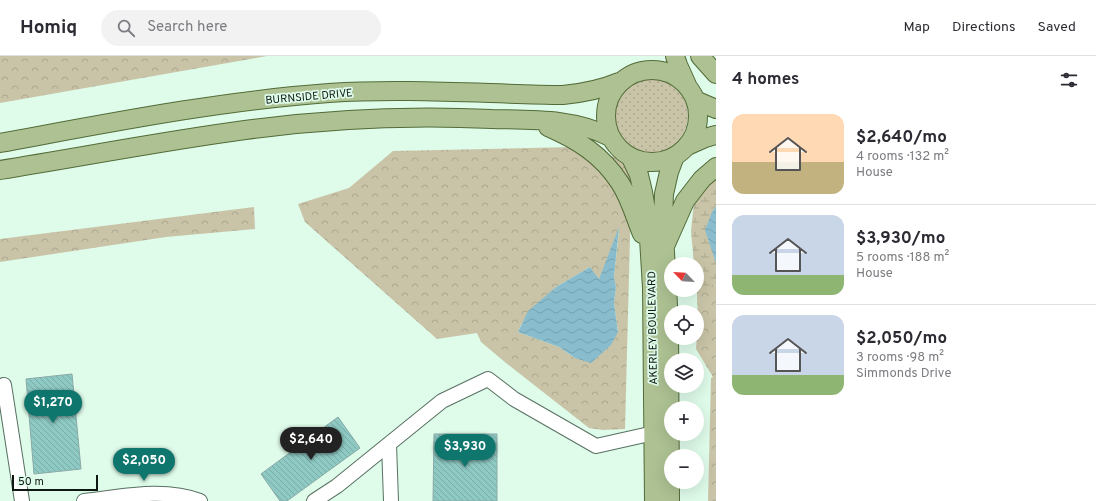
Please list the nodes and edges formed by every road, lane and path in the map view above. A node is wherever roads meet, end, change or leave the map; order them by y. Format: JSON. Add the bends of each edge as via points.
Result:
{"nodes":[{"id":1,"x":642,"y":56,"type":"edge"},
{"id":2,"x":675,"y":56,"type":"edge"},
{"id":3,"x":700,"y":56,"type":"edge"},
{"id":4,"x":716,"y":74,"type":"edge"},
{"id":5,"x":625,"y":78,"type":"junction"},
{"id":6,"x":691,"y":93,"type":"junction"},
{"id":7,"x":716,"y":109,"type":"edge"},
{"id":8,"x":528,"y":120,"type":"junction"},
{"id":9,"x":716,"y":135,"type":"edge"},
{"id":10,"x":610,"y":137,"type":"junction"},
{"id":11,"x":0,"y":143,"type":"edge"},
{"id":12,"x":681,"y":151,"type":"junction"},
{"id":13,"x":631,"y":158,"type":"junction"},
{"id":14,"x":716,"y":167,"type":"edge"},
{"id":15,"x":0,"y":170,"type":"edge"},
{"id":16,"x":657,"y":249,"type":"junction"},
{"id":17,"x":4,"y":385,"type":"dead end"},
{"id":18,"x":654,"y":433,"type":"junction"},
{"id":19,"x":390,"y":444,"type":"junction"},
{"id":20,"x":22,"y":501,"type":"edge"},
{"id":21,"x":84,"y":501,"type":"edge"},
{"id":22,"x":200,"y":501,"type":"edge"},
{"id":23,"x":314,"y":501,"type":"edge"},
{"id":24,"x":391,"y":501,"type":"edge"},
{"id":25,"x":654,"y":501,"type":"edge"},
{"id":26,"x":670,"y":501,"type":"edge"}],
"edges":[{"from":1,"to":5,"type":"main road"},
{"from":2,"to":6,"type":"main road"},
{"from":3,"to":4,"type":"main road"},
{"from":5,"to":6,"type":"main road","via":[[645,70],[660,70],[675,76]]},
{"from":5,"to":10,"type":"main road","via":[[610,94],[606,108],[606,123]]},
{"from":5,"to":11,"type":"main road","name":"BURNSIDE DRIVE","via":[[605,88],[563,95],[412,90],[330,93],[242,102]]},
{"from":6,"to":7,"type":"main road"},
{"from":6,"to":12,"type":"main road","via":[[698,116],[695,132]]},
{"from":8,"to":10,"type":"main road","via":[[558,121],[598,131]]},
{"from":8,"to":15,"type":"main road","via":[[414,118],[332,121],[245,130]]},
{"from":8,"to":16,"type":"main road","via":[[580,142],[606,164],[620,183]]},
{"from":9,"to":12,"type":"main road"},
{"from":10,"to":13,"type":"main road","via":[[619,149]]},
{"from":12,"to":13,"type":"main road","via":[[660,162],[645,162]]},
{"from":12,"to":16,"type":"main road","name":"AKERLEY BOULEVARD","via":[[669,172]]},
{"from":13,"to":16,"type":"main road","name":"AKERLEY BOULEVARD","via":[[639,175]]},
{"from":14,"to":16,"type":"main road","via":[[702,179],[686,201]]},
{"from":16,"to":18,"type":"main road","name":"AKERLEY BOULEVARD","via":[[652,288]]},
{"from":16,"to":26,"type":"main road","name":"AKERLEY BOULEVARD","via":[[669,322]]},
{"from":17,"to":20,"type":"street"},
{"from":18,"to":19,"type":"street","via":[[596,446],[514,399],[488,379],[442,401]]},
{"from":18,"to":25,"type":"main road","name":"AKERLEY BOULEVARD"},
{"from":19,"to":23,"type":"street"},
{"from":19,"to":24,"type":"street"},
{"from":21,"to":22,"type":"street","via":[[166,493]]}]}
